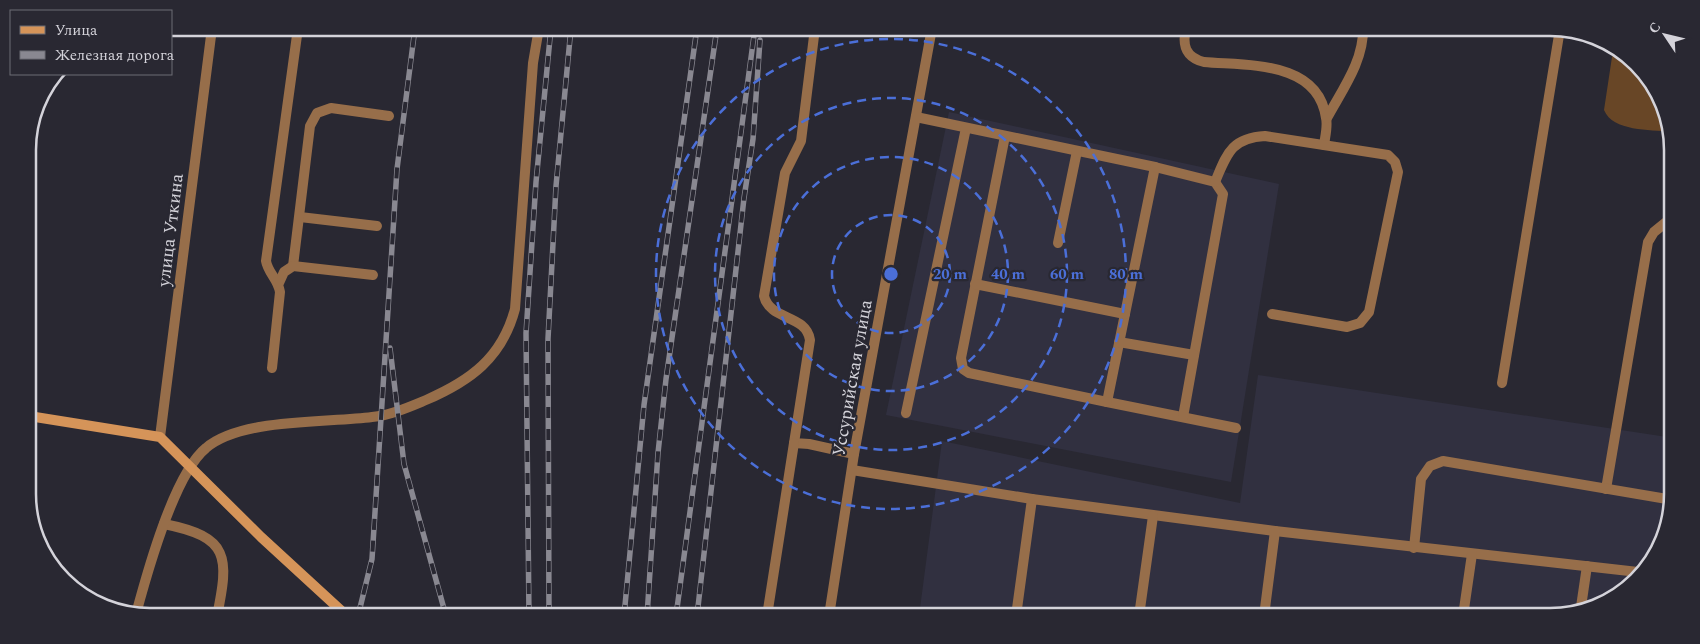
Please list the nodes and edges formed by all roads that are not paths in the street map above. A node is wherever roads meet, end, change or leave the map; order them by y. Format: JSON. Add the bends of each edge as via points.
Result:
{"nodes":[{"id":1,"x":211,"y":36,"type":"edge"},
{"id":2,"x":297,"y":36,"type":"edge"},
{"id":3,"x":538,"y":36,"type":"edge"},
{"id":4,"x":814,"y":36,"type":"edge"},
{"id":5,"x":931,"y":36,"type":"edge"},
{"id":6,"x":1184,"y":36,"type":"edge"},
{"id":7,"x":1362,"y":36,"type":"edge"},
{"id":8,"x":1559,"y":37,"type":"edge"},
{"id":9,"x":389,"y":116,"type":"dead end"},
{"id":10,"x":916,"y":117,"type":"junction"},
{"id":11,"x":1327,"y":118,"type":"junction"},
{"id":12,"x":966,"y":128,"type":"junction"},
{"id":13,"x":1005,"y":136,"type":"junction"},
{"id":14,"x":1324,"y":145,"type":"junction"},
{"id":15,"x":1077,"y":151,"type":"junction"},
{"id":16,"x":1155,"y":167,"type":"junction"},
{"id":17,"x":1215,"y":182,"type":"junction"},
{"id":18,"x":300,"y":217,"type":"junction"},
{"id":19,"x":1664,"y":223,"type":"edge"},
{"id":20,"x":378,"y":226,"type":"dead end"},
{"id":21,"x":1058,"y":243,"type":"dead end"},
{"id":22,"x":293,"y":266,"type":"junction"},
{"id":23,"x":373,"y":275,"type":"dead end"},
{"id":24,"x":279,"y":283,"type":"junction"},
{"id":25,"x":975,"y":284,"type":"junction"},
{"id":26,"x":1125,"y":314,"type":"junction"},
{"id":27,"x":1272,"y":314,"type":"dead end"},
{"id":28,"x":1120,"y":342,"type":"junction"},
{"id":29,"x":1194,"y":355,"type":"junction"},
{"id":30,"x":272,"y":368,"type":"dead end"},
{"id":31,"x":1502,"y":383,"type":"dead end"},
{"id":32,"x":1107,"y":402,"type":"junction"},
{"id":33,"x":906,"y":413,"type":"dead end"},
{"id":34,"x":36,"y":417,"type":"edge"},
{"id":35,"x":1183,"y":417,"type":"junction"},
{"id":36,"x":1236,"y":428,"type":"dead end"},
{"id":37,"x":160,"y":437,"type":"junction"},
{"id":38,"x":794,"y":444,"type":"junction"},
{"id":39,"x":854,"y":454,"type":"junction"},
{"id":40,"x":190,"y":466,"type":"junction"},
{"id":41,"x":852,"y":470,"type":"junction"},
{"id":42,"x":1606,"y":489,"type":"junction"},
{"id":43,"x":1664,"y":499,"type":"edge"},
{"id":44,"x":1032,"y":500,"type":"junction"},
{"id":45,"x":1153,"y":516,"type":"junction"},
{"id":46,"x":164,"y":524,"type":"junction"},
{"id":47,"x":1274,"y":531,"type":"junction"},
{"id":48,"x":1414,"y":548,"type":"junction"},
{"id":49,"x":1472,"y":554,"type":"junction"},
{"id":50,"x":1588,"y":566,"type":"junction"},
{"id":51,"x":1632,"y":571,"type":"edge"},
{"id":52,"x":1582,"y":603,"type":"edge"},
{"id":53,"x":138,"y":607,"type":"edge"},
{"id":54,"x":219,"y":608,"type":"edge"},
{"id":55,"x":338,"y":608,"type":"edge"},
{"id":56,"x":768,"y":608,"type":"edge"},
{"id":57,"x":830,"y":608,"type":"edge"},
{"id":58,"x":1017,"y":608,"type":"edge"},
{"id":59,"x":1140,"y":608,"type":"edge"},
{"id":60,"x":1265,"y":608,"type":"edge"},
{"id":61,"x":1464,"y":608,"type":"edge"}],
"edges":[{"from":1,"to":37,"type":"street","name":"улица Уткина"},
{"from":2,"to":24,"type":"street","via":[[266,261],[270,273]]},
{"from":3,"to":40,"type":"street","via":[[515,310],[505,337],[487,362],[455,388],[397,411],[372,417],[252,429],[213,443]]},
{"from":4,"to":38,"type":"street","via":[[801,141],[785,173],[764,296],[770,309],[799,322],[809,332]]},
{"from":5,"to":10,"type":"street","name":"Уссурийская улица"},
{"from":6,"to":11,"type":"street","via":[[1186,52],[1193,59],[1270,68],[1300,77],[1308,82],[1319,98]]},
{"from":7,"to":11,"type":"street","via":[[1356,64]]},
{"from":8,"to":31,"type":"street"},
{"from":9,"to":18,"type":"street","via":[[331,108],[317,113],[310,126]]},
{"from":10,"to":12,"type":"street"},
{"from":10,"to":39,"type":"street","name":"Уссурийская улица"},
{"from":11,"to":14,"type":"street"},
{"from":12,"to":13,"type":"street"},
{"from":12,"to":33,"type":"street"},
{"from":13,"to":15,"type":"street"},
{"from":13,"to":25,"type":"street"},
{"from":14,"to":17,"type":"street","via":[[1265,136],[1249,137],[1236,143]]},
{"from":14,"to":27,"type":"street","via":[[1388,155],[1398,172],[1369,312],[1360,323],[1347,327]]},
{"from":15,"to":16,"type":"street"},
{"from":15,"to":21,"type":"street"},
{"from":16,"to":17,"type":"street"},
{"from":16,"to":26,"type":"street"},
{"from":17,"to":29,"type":"street","via":[[1223,194],[1222,209]]},
{"from":18,"to":20,"type":"street"},
{"from":18,"to":22,"type":"street"},
{"from":19,"to":42,"type":"street","via":[[1648,242]]},
{"from":22,"to":23,"type":"street"},
{"from":22,"to":24,"type":"street","via":[[284,272]]},
{"from":24,"to":30,"type":"street"},
{"from":25,"to":26,"type":"street"},
{"from":25,"to":32,"type":"street","via":[[961,358],[962,369],[969,374]]},
{"from":26,"to":28,"type":"street"},
{"from":28,"to":29,"type":"street"},
{"from":28,"to":32,"type":"street"},
{"from":29,"to":35,"type":"street"},
{"from":32,"to":35,"type":"street"},
{"from":34,"to":37,"type":"main road"},
{"from":35,"to":36,"type":"street"},
{"from":37,"to":40,"type":"main road"},
{"from":38,"to":39,"type":"street"},
{"from":38,"to":56,"type":"street"},
{"from":39,"to":41,"type":"street","name":"Уссурийская улица"},
{"from":40,"to":46,"type":"street"},
{"from":40,"to":55,"type":"main road"},
{"from":41,"to":44,"type":"street"},
{"from":41,"to":57,"type":"street","name":"Уссурийская улица"},
{"from":42,"to":43,"type":"street"},
{"from":42,"to":48,"type":"street","via":[[1443,461],[1430,466],[1421,479]]},
{"from":44,"to":45,"type":"street"},
{"from":44,"to":58,"type":"street"},
{"from":45,"to":47,"type":"street"},
{"from":45,"to":59,"type":"street"},
{"from":46,"to":53,"type":"street"},
{"from":46,"to":54,"type":"street","via":[[202,534],[222,557],[224,585]]},
{"from":47,"to":48,"type":"street"},
{"from":47,"to":60,"type":"street"},
{"from":48,"to":49,"type":"street"},
{"from":49,"to":50,"type":"street"},
{"from":49,"to":61,"type":"street"},
{"from":50,"to":51,"type":"street"},
{"from":50,"to":52,"type":"street"}]}
